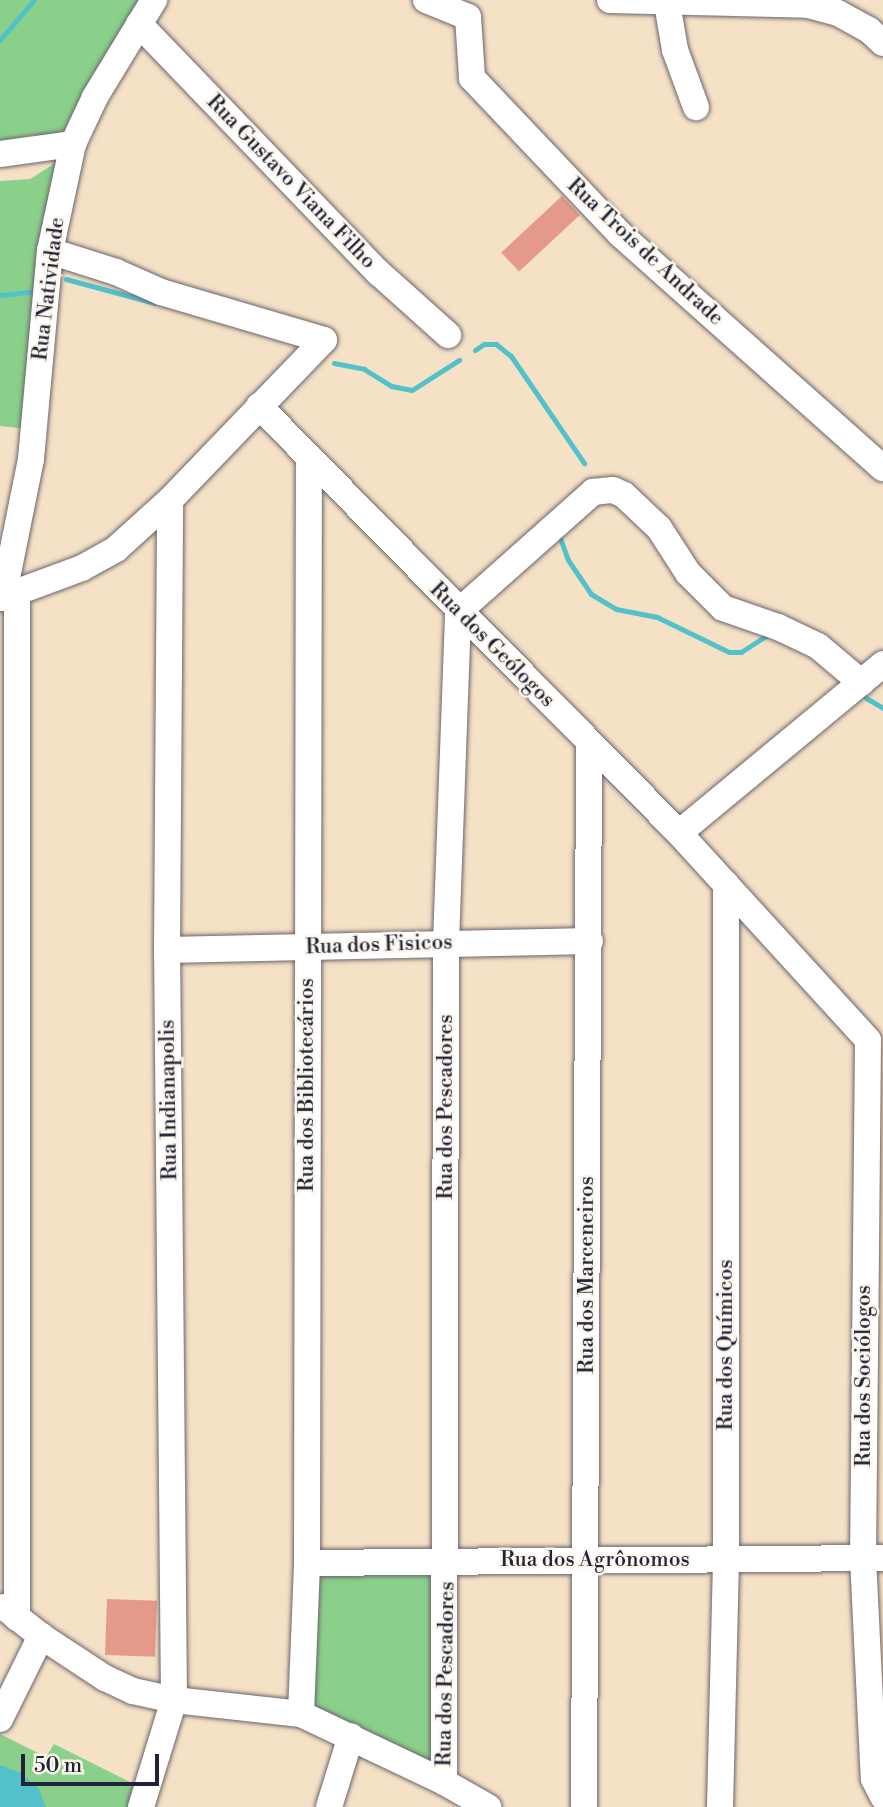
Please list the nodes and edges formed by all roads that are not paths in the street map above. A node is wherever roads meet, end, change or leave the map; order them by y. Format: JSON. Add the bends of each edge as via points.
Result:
{"nodes":[{"id":1,"x":154,"y":0,"type":"edge"},
{"id":2,"x":426,"y":0,"type":"edge"},
{"id":3,"x":610,"y":0,"type":"edge"},
{"id":4,"x":667,"y":3,"type":"junction"},
{"id":5,"x":457,"y":5,"type":"edge"},
{"id":6,"x":139,"y":24,"type":"junction"},
{"id":7,"x":883,"y":43,"type":"edge"},
{"id":8,"x":696,"y":107,"type":"dead end"},
{"id":9,"x":73,"y":144,"type":"junction"},
{"id":10,"x":0,"y":154,"type":"edge"},
{"id":11,"x":50,"y":251,"type":"junction"},
{"id":12,"x":448,"y":335,"type":"dead end"},
{"id":13,"x":259,"y":406,"type":"junction"},
{"id":14,"x":878,"y":453,"type":"edge"},
{"id":15,"x":309,"y":457,"type":"junction"},
{"id":16,"x":170,"y":500,"type":"junction"},
{"id":17,"x":7,"y":596,"type":"edge"},
{"id":18,"x":458,"y":612,"type":"junction"},
{"id":19,"x":883,"y":664,"type":"edge"},
{"id":20,"x":862,"y":683,"type":"junction"},
{"id":21,"x":589,"y":744,"type":"junction"},
{"id":22,"x":8,"y":776,"type":"edge"},
{"id":23,"x":679,"y":833,"type":"junction"},
{"id":24,"x":9,"y":856,"type":"edge"},
{"id":25,"x":726,"y":884,"type":"junction"},
{"id":26,"x":590,"y":941,"type":"junction"},
{"id":27,"x":446,"y":943,"type":"junction"},
{"id":28,"x":307,"y":947,"type":"junction"},
{"id":29,"x":167,"y":950,"type":"junction"},
{"id":30,"x":875,"y":1044,"type":"edge"},
{"id":31,"x":874,"y":1239,"type":"edge"},
{"id":32,"x":8,"y":1364,"type":"edge"},
{"id":33,"x":873,"y":1558,"type":"edge"},
{"id":34,"x":585,"y":1559,"type":"junction"},
{"id":35,"x":726,"y":1560,"type":"junction"},
{"id":36,"x":447,"y":1561,"type":"junction"},
{"id":37,"x":307,"y":1563,"type":"junction"},
{"id":38,"x":9,"y":1611,"type":"edge"},
{"id":39,"x":41,"y":1636,"type":"junction"},
{"id":40,"x":174,"y":1700,"type":"junction"},
{"id":41,"x":301,"y":1714,"type":"junction"},
{"id":42,"x":0,"y":1719,"type":"edge"},
{"id":43,"x":351,"y":1736,"type":"junction"},
{"id":44,"x":444,"y":1782,"type":"junction"},
{"id":45,"x":882,"y":1796,"type":"edge"},
{"id":46,"x":141,"y":1807,"type":"edge"},
{"id":47,"x":329,"y":1807,"type":"edge"},
{"id":48,"x":488,"y":1807,"type":"edge"},
{"id":49,"x":584,"y":1807,"type":"edge"},
{"id":50,"x":720,"y":1807,"type":"edge"}],
"edges":[{"from":1,"to":6,"type":"street","name":"Rua Natividade"},
{"from":2,"to":5,"type":"street","name":"Rua Trois de Andrade"},
{"from":3,"to":4,"type":"street"},
{"from":4,"to":7,"type":"street","via":[[808,5],[838,12]]},
{"from":4,"to":8,"type":"street","via":[[675,50]]},
{"from":5,"to":14,"type":"street","name":"Rua Trois de Andrade","via":[[469,20],[470,74],[484,93],[620,233]]},
{"from":6,"to":9,"type":"street","name":"Rua Natividade"},
{"from":6,"to":12,"type":"street","name":"Rua Gustavo Viana Filho","via":[[379,273]]},
{"from":9,"to":10,"type":"street"},
{"from":9,"to":11,"type":"street","name":"Rua Natividade"},
{"from":11,"to":13,"type":"street","via":[[161,292],[324,340]]},
{"from":11,"to":17,"type":"street","name":"Rua Natividade","via":[[31,459]]},
{"from":13,"to":15,"type":"street","name":"Rua dos Geólogos"},
{"from":13,"to":16,"type":"street"},
{"from":15,"to":18,"type":"street","name":"Rua dos Geólogos"},
{"from":15,"to":28,"type":"street","name":"Rua dos Bibliotecários"},
{"from":16,"to":17,"type":"street","via":[[116,549],[82,568]]},
{"from":16,"to":29,"type":"street","name":"Rua Indianapolis"},
{"from":17,"to":22,"type":"street","name":"Rua Natividade"},
{"from":18,"to":20,"type":"street","via":[[593,492],[604,489],[624,495],[659,528],[688,573],[723,608],[818,646]]},
{"from":18,"to":21,"type":"street","name":"Rua dos Geólogos"},
{"from":18,"to":27,"type":"street","name":"Rua dos Pescadores"},
{"from":19,"to":20,"type":"street"},
{"from":20,"to":23,"type":"street"},
{"from":21,"to":23,"type":"street","name":"Rua dos Geólogos"},
{"from":21,"to":26,"type":"street","name":"Rua dos Marceneiros"},
{"from":22,"to":24,"type":"street","name":"Rua Natividade"},
{"from":23,"to":25,"type":"street","name":"Rua dos Geólogos"},
{"from":24,"to":32,"type":"street","name":"Rua Natividade"},
{"from":25,"to":30,"type":"street","name":"Rua dos Sociólogos"},
{"from":25,"to":35,"type":"street","name":"Rua dos Químicos"},
{"from":26,"to":27,"type":"street","name":"Rua dos Fisicos"},
{"from":26,"to":34,"type":"street","name":"Rua dos Marceneiros"},
{"from":27,"to":28,"type":"street","name":"Rua dos Fisicos"},
{"from":27,"to":36,"type":"street","name":"Rua dos Pescadores"},
{"from":28,"to":29,"type":"street","name":"Rua dos Fisicos"},
{"from":28,"to":37,"type":"street","name":"Rua dos Bibliotecários"},
{"from":29,"to":40,"type":"street","name":"Rua Indianapolis"},
{"from":30,"to":31,"type":"street","name":"Rua dos Sociólogos"},
{"from":31,"to":33,"type":"street","name":"Rua dos Sociólogos"},
{"from":32,"to":38,"type":"street","name":"Rua Natividade"},
{"from":33,"to":35,"type":"street","name":"Rua dos Agrônomos"},
{"from":33,"to":45,"type":"street","name":"Rua dos Sociólogos","via":[[874,1779]]},
{"from":34,"to":35,"type":"street","name":"Rua dos Agrônomos"},
{"from":34,"to":36,"type":"street","name":"Rua dos Agrônomos"},
{"from":34,"to":49,"type":"street","name":"Rua dos Marceneiros"},
{"from":35,"to":50,"type":"street","name":"Rua dos Químicos"},
{"from":36,"to":37,"type":"street","name":"Rua dos Agrônomos"},
{"from":36,"to":44,"type":"street","name":"Rua dos Pescadores"},
{"from":37,"to":41,"type":"street","name":"Rua dos Bibliotecários"},
{"from":38,"to":39,"type":"street"},
{"from":39,"to":40,"type":"street","via":[[105,1678],[133,1691]]},
{"from":39,"to":42,"type":"street"},
{"from":40,"to":41,"type":"street"},
{"from":40,"to":46,"type":"street","name":"Rua Indianapolis"},
{"from":41,"to":43,"type":"street"},
{"from":43,"to":44,"type":"street"},
{"from":43,"to":47,"type":"street"},
{"from":44,"to":48,"type":"street"}]}
